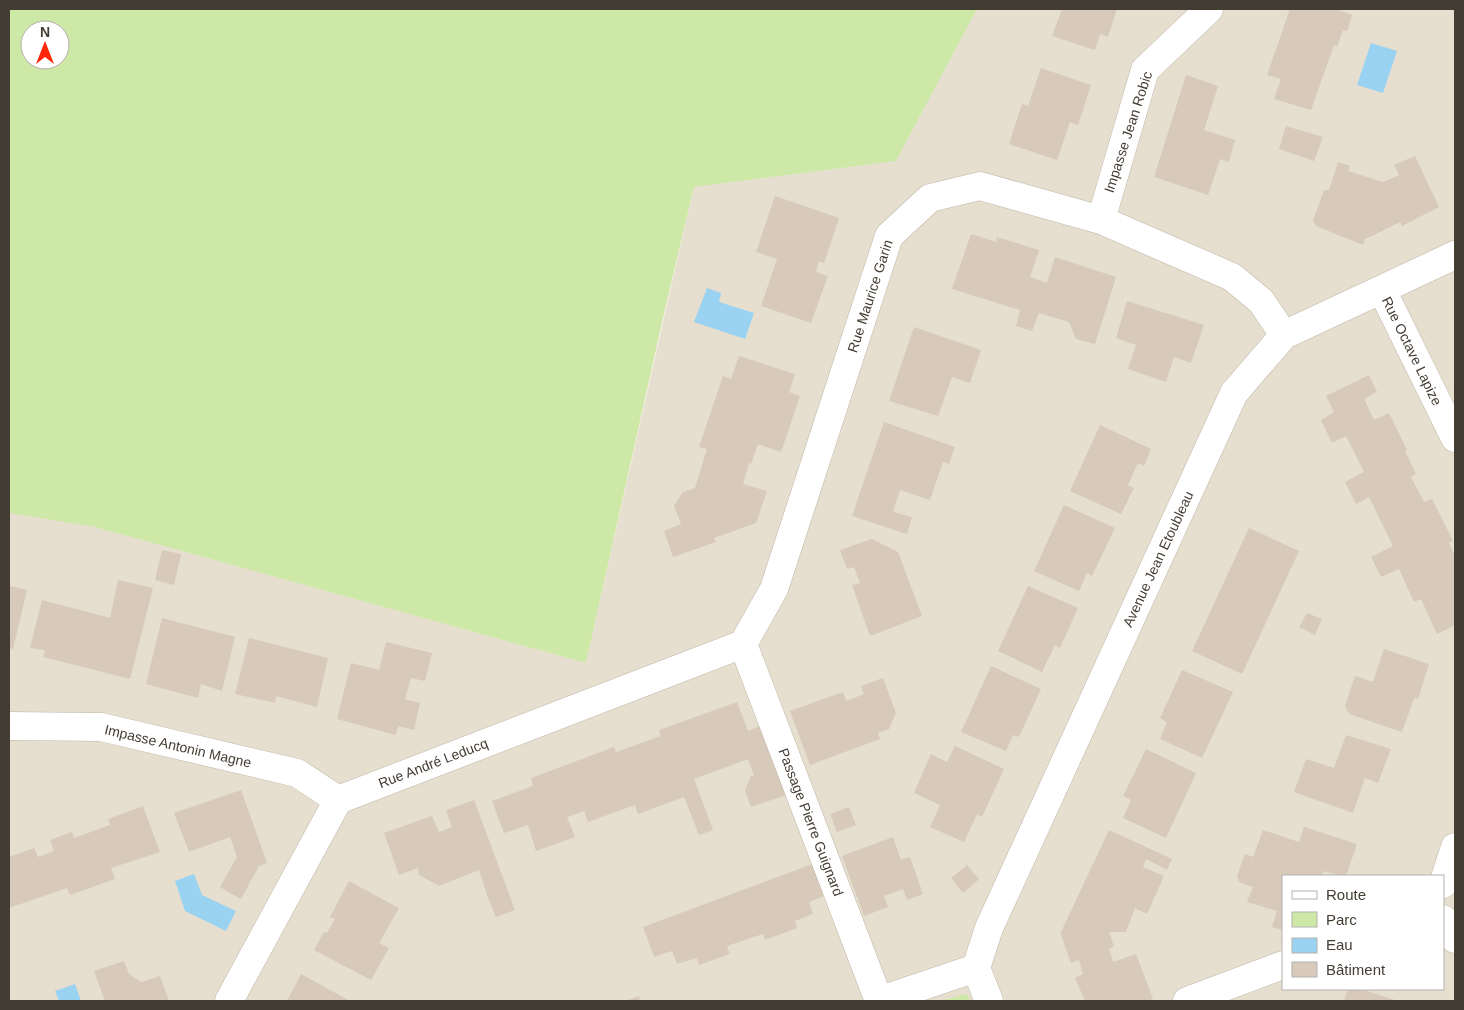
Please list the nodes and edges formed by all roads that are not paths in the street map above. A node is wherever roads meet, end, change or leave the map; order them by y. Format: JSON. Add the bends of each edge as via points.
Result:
{"nodes":[{"id":1,"x":1209,"y":9,"type":"edge"},
{"id":2,"x":1101,"y":220,"type":"junction"},
{"id":3,"x":1455,"y":255,"type":"edge"},
{"id":4,"x":1382,"y":290,"type":"junction"},
{"id":5,"x":1284,"y":335,"type":"junction"},
{"id":6,"x":1455,"y":438,"type":"edge"},
{"id":7,"x":743,"y":644,"type":"junction"},
{"id":8,"x":9,"y":726,"type":"edge"},
{"id":9,"x":338,"y":800,"type":"junction"},
{"id":10,"x":1455,"y":847,"type":"edge"},
{"id":11,"x":1444,"y":881,"type":"edge"},
{"id":12,"x":1444,"y":921,"type":"edge"},
{"id":13,"x":1455,"y":939,"type":"edge"},
{"id":14,"x":1282,"y":965,"type":"edge"},
{"id":15,"x":976,"y":968,"type":"junction"},
{"id":16,"x":229,"y":1001,"type":"edge"},
{"id":17,"x":878,"y":1001,"type":"edge"},
{"id":18,"x":989,"y":1001,"type":"edge"},
{"id":19,"x":1187,"y":1001,"type":"edge"}],
"edges":[{"from":1,"to":2,"type":"street","name":"Impasse Jean Robic","via":[[1145,70]]},
{"from":2,"to":5,"type":"street","name":"Rue Maurice Garin","via":[[1232,277],[1261,301]]},
{"from":2,"to":7,"type":"street","name":"Rue Maurice Garin","via":[[980,186],[930,198],[889,236],[774,589]]},
{"from":3,"to":4,"type":"street","name":"Avenue Jean Etoubleau"},
{"from":4,"to":5,"type":"street","name":"Avenue Jean Etoubleau"},
{"from":4,"to":6,"type":"street","name":"Rue Octave Lapize"},
{"from":5,"to":15,"type":"street","name":"Avenue Jean Etoubleau","via":[[1234,392],[989,928]]},
{"from":7,"to":9,"type":"street","name":"Rue André Leducq"},
{"from":7,"to":17,"type":"street","name":"Passage Pierre Guignard"},
{"from":8,"to":9,"type":"street","name":"Impasse Antonin Magne","via":[[101,727],[297,773]]},
{"from":9,"to":16,"type":"street"},
{"from":10,"to":11,"type":"street"},
{"from":12,"to":13,"type":"street"},
{"from":14,"to":19,"type":"street"},
{"from":15,"to":17,"type":"street"},
{"from":15,"to":18,"type":"street"}]}
